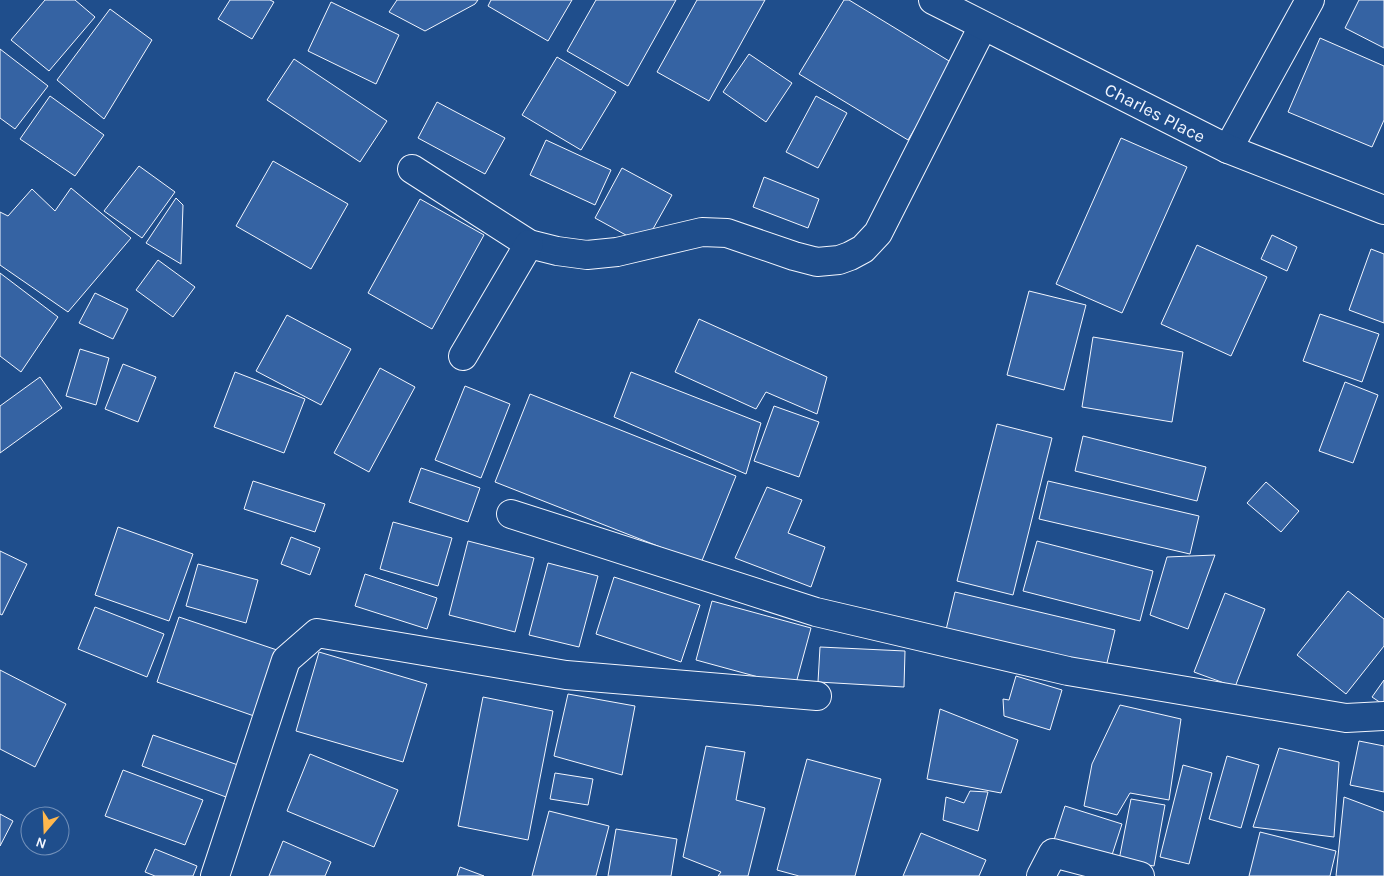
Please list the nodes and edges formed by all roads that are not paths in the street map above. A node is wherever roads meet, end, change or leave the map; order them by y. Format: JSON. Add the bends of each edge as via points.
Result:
{"nodes":[{"id":1,"x":933,"y":0,"type":"edge"},
{"id":2,"x":1310,"y":0,"type":"edge"},
{"id":3,"x":983,"y":26,"type":"junction"},
{"id":4,"x":1228,"y":149,"type":"junction"},
{"id":5,"x":412,"y":169,"type":"dead end"},
{"id":6,"x":1384,"y":210,"type":"edge"},
{"id":7,"x":530,"y":244,"type":"junction"},
{"id":8,"x":463,"y":356,"type":"dead end"},
{"id":9,"x":511,"y":514,"type":"dead end"},
{"id":10,"x":817,"y":696,"type":"dead end"},
{"id":11,"x":1384,"y":716,"type":"edge"},
{"id":12,"x":215,"y":876,"type":"edge"},
{"id":13,"x":1041,"y":876,"type":"edge"},
{"id":14,"x":1140,"y":876,"type":"edge"}],
"edges":[{"from":1,"to":3,"type":"street","name":"Charles Place"},
{"from":2,"to":4,"type":"street"},
{"from":3,"to":4,"type":"street","name":"Charles Place"},
{"from":3,"to":7,"type":"street","via":[[878,233],[863,249],[850,256],[817,262],[727,233],[710,232],[617,252],[587,255]]},
{"from":4,"to":6,"type":"street","name":"Charles Place"},
{"from":5,"to":7,"type":"street"},
{"from":7,"to":8,"type":"street"},
{"from":9,"to":11,"type":"street","via":[[816,612],[1068,671],[1346,718]]},
{"from":10,"to":12,"type":"street","via":[[566,675],[318,633],[286,660]]},
{"from":13,"to":14,"type":"street","via":[[1053,853]]}]}
